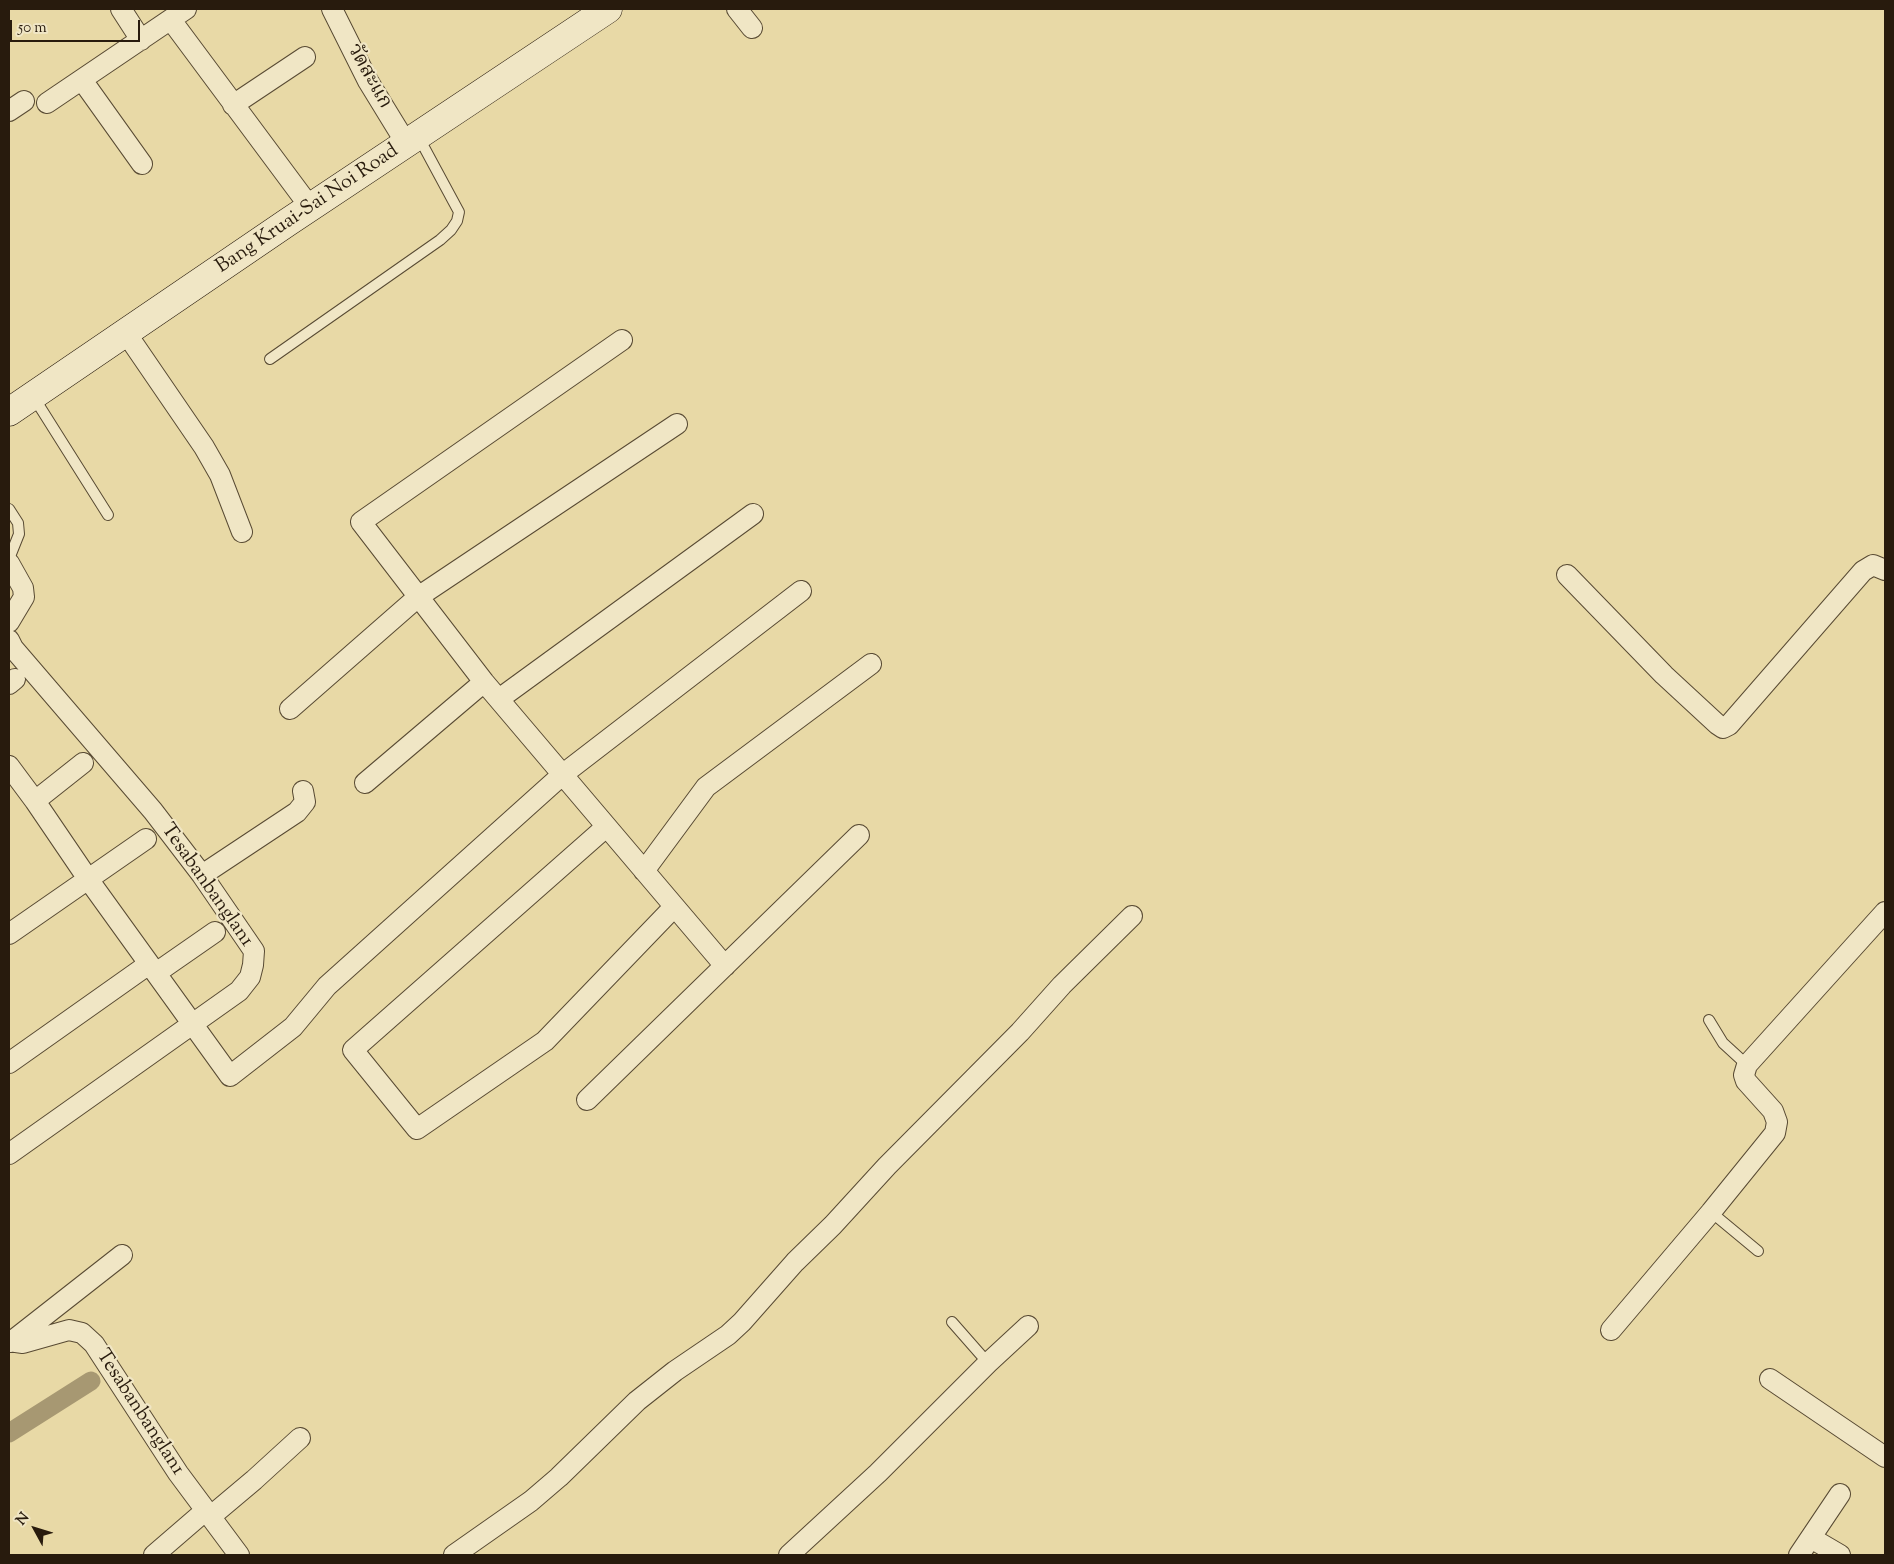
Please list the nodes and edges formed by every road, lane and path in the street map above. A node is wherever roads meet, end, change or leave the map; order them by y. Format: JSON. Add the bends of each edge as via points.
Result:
{"nodes":[{"id":1,"x":121,"y":9,"type":"edge"},
{"id":2,"x":332,"y":9,"type":"edge"},
{"id":3,"x":608,"y":9,"type":"edge"},
{"id":4,"x":738,"y":9,"type":"edge"},
{"id":5,"x":178,"y":15,"type":"edge"},
{"id":6,"x":752,"y":28,"type":"dead end"},
{"id":7,"x":141,"y":40,"type":"junction"},
{"id":8,"x":305,"y":57,"type":"dead end"},
{"id":9,"x":82,"y":80,"type":"junction"},
{"id":10,"x":47,"y":103,"type":"dead end"},
{"id":11,"x":233,"y":105,"type":"junction"},
{"id":12,"x":412,"y":139,"type":"junction"},
{"id":13,"x":142,"y":164,"type":"dead end"},
{"id":14,"x":310,"y":207,"type":"junction"},
{"id":15,"x":126,"y":333,"type":"junction"},
{"id":16,"x":622,"y":340,"type":"dead end"},
{"id":17,"x":270,"y":359,"type":"dead end"},
{"id":18,"x":16,"y":403,"type":"edge"},
{"id":19,"x":677,"y":424,"type":"dead end"},
{"id":20,"x":9,"y":509,"type":"edge"},
{"id":21,"x":753,"y":514,"type":"dead end"},
{"id":22,"x":108,"y":515,"type":"dead end"},
{"id":23,"x":242,"y":532,"type":"dead end"},
{"id":24,"x":9,"y":559,"type":"edge"},
{"id":25,"x":9,"y":562,"type":"edge"},
{"id":26,"x":1885,"y":570,"type":"edge"},
{"id":27,"x":1567,"y":575,"type":"dead end"},
{"id":28,"x":801,"y":591,"type":"dead end"},
{"id":29,"x":418,"y":597,"type":"junction"},
{"id":30,"x":9,"y":622,"type":"edge"},
{"id":31,"x":9,"y":640,"type":"edge"},
{"id":32,"x":871,"y":664,"type":"dead end"},
{"id":33,"x":484,"y":682,"type":"junction"},
{"id":34,"x":499,"y":699,"type":"junction"},
{"id":35,"x":290,"y":708,"type":"dead end"},
{"id":36,"x":83,"y":763,"type":"dead end"},
{"id":37,"x":9,"y":766,"type":"edge"},
{"id":38,"x":562,"y":775,"type":"junction"},
{"id":39,"x":364,"y":783,"type":"dead end"},
{"id":40,"x":303,"y":791,"type":"dead end"},
{"id":41,"x":35,"y":801,"type":"junction"},
{"id":42,"x":606,"y":827,"type":"junction"},
{"id":43,"x":858,"y":835,"type":"dead end"},
{"id":44,"x":146,"y":838,"type":"dead end"},
{"id":45,"x":644,"y":871,"type":"junction"},
{"id":46,"x":202,"y":875,"type":"junction"},
{"id":47,"x":88,"y":879,"type":"junction"},
{"id":48,"x":674,"y":907,"type":"junction"},
{"id":49,"x":1885,"y":912,"type":"edge"},
{"id":50,"x":1132,"y":916,"type":"dead end"},
{"id":51,"x":215,"y":932,"type":"dead end"},
{"id":52,"x":9,"y":934,"type":"edge"},
{"id":53,"x":725,"y":966,"type":"junction"},
{"id":54,"x":152,"y":969,"type":"junction"},
{"id":55,"x":1708,"y":1020,"type":"dead end"},
{"id":56,"x":192,"y":1024,"type":"junction"},
{"id":57,"x":9,"y":1063,"type":"edge"},
{"id":58,"x":1747,"y":1065,"type":"junction"},
{"id":59,"x":587,"y":1100,"type":"dead end"},
{"id":60,"x":9,"y":1154,"type":"edge"},
{"id":61,"x":1711,"y":1212,"type":"junction"},
{"id":62,"x":1758,"y":1251,"type":"dead end"},
{"id":63,"x":122,"y":1255,"type":"dead end"},
{"id":64,"x":952,"y":1322,"type":"dead end"},
{"id":65,"x":1028,"y":1326,"type":"dead end"},
{"id":66,"x":1611,"y":1330,"type":"dead end"},
{"id":67,"x":10,"y":1341,"type":"edge"},
{"id":68,"x":988,"y":1363,"type":"junction"},
{"id":69,"x":1770,"y":1379,"type":"dead end"},
{"id":70,"x":300,"y":1438,"type":"dead end"},
{"id":71,"x":1885,"y":1458,"type":"edge"},
{"id":72,"x":1840,"y":1494,"type":"dead end"},
{"id":73,"x":208,"y":1514,"type":"junction"},
{"id":74,"x":1811,"y":1538,"type":"junction"},
{"id":75,"x":154,"y":1555,"type":"edge"},
{"id":76,"x":239,"y":1555,"type":"edge"},
{"id":77,"x":454,"y":1555,"type":"edge"},
{"id":78,"x":789,"y":1555,"type":"edge"},
{"id":79,"x":1799,"y":1555,"type":"edge"},
{"id":80,"x":1840,"y":1555,"type":"edge"}],
"edges":[{"from":1,"to":7,"type":"street"},
{"from":2,"to":12,"type":"street","name":"วัดสะแก","via":[[368,81]]},
{"from":3,"to":12,"type":"street","name":"Bang Kruai-Sai Noi Road"},
{"from":4,"to":6,"type":"street"},
{"from":5,"to":7,"type":"street"},
{"from":5,"to":11,"type":"street"},
{"from":7,"to":9,"type":"street"},
{"from":8,"to":11,"type":"street"},
{"from":9,"to":10,"type":"street"},
{"from":9,"to":13,"type":"street"},
{"from":11,"to":14,"type":"street"},
{"from":12,"to":14,"type":"street","name":"Bang Kruai-Sai Noi Road"},
{"from":12,"to":17,"type":"lane","via":[[459,212],[457,221],[440,240]]},
{"from":14,"to":15,"type":"street","name":"Bang Kruai-Sai Noi Road"},
{"from":15,"to":18,"type":"street","name":"Bang Kruai-Sai Noi Road"},
{"from":15,"to":23,"type":"street","via":[[204,447],[220,475]]},
{"from":16,"to":29,"type":"street","via":[[361,522]]},
{"from":18,"to":22,"type":"lane"},
{"from":19,"to":29,"type":"street"},
{"from":20,"to":24,"type":"lane","via":[[18,523],[19,534]]},
{"from":21,"to":34,"type":"street"},
{"from":25,"to":30,"type":"street","via":[[23,588],[24,597]]},
{"from":26,"to":27,"type":"street","via":[[1873,565],[1863,571],[1724,728],[1664,675]]},
{"from":28,"to":38,"type":"street"},
{"from":29,"to":33,"type":"street"},
{"from":29,"to":35,"type":"street"},
{"from":31,"to":46,"type":"street","name":"Tesabanbanglan1","via":[[153,811]]},
{"from":32,"to":45,"type":"street","via":[[706,787]]},
{"from":33,"to":34,"type":"street"},
{"from":33,"to":39,"type":"street"},
{"from":34,"to":38,"type":"street"},
{"from":36,"to":41,"type":"street"},
{"from":37,"to":41,"type":"street"},
{"from":38,"to":42,"type":"street"},
{"from":38,"to":56,"type":"street","via":[[327,986],[293,1027],[230,1076]]},
{"from":40,"to":46,"type":"street","via":[[305,802],[297,812]]},
{"from":41,"to":47,"type":"street"},
{"from":42,"to":45,"type":"street"},
{"from":42,"to":48,"type":"street","via":[[353,1050],[417,1130],[545,1042]]},
{"from":43,"to":53,"type":"street"},
{"from":44,"to":47,"type":"street"},
{"from":45,"to":48,"type":"street"},
{"from":46,"to":56,"type":"street","name":"Tesabanbanglan1","via":[[254,951],[250,977],[239,991]]},
{"from":47,"to":52,"type":"street"},
{"from":47,"to":54,"type":"street"},
{"from":48,"to":53,"type":"street"},
{"from":49,"to":58,"type":"street"},
{"from":50,"to":77,"type":"street","via":[[887,1166],[742,1322],[637,1401],[530,1501]]},
{"from":51,"to":54,"type":"street"},
{"from":53,"to":59,"type":"street"},
{"from":54,"to":56,"type":"street"},
{"from":54,"to":57,"type":"street"},
{"from":55,"to":58,"type":"lane","via":[[1723,1042]]},
{"from":56,"to":60,"type":"street","name":"Tesabanbanglan1"},
{"from":58,"to":61,"type":"street","via":[[1746,1081],[1773,1112],[1777,1122],[1775,1132]]},
{"from":61,"to":62,"type":"lane"},
{"from":61,"to":66,"type":"street"},
{"from":63,"to":67,"type":"street"},
{"from":64,"to":68,"type":"lane"},
{"from":65,"to":68,"type":"street"},
{"from":67,"to":73,"type":"street","name":"Tesabanbanglan1","via":[[23,1343],[68,1330],[82,1333],[94,1344],[117,1377]]},
{"from":68,"to":78,"type":"street","via":[[878,1473]]},
{"from":69,"to":71,"type":"street"},
{"from":70,"to":73,"type":"street","via":[[254,1480]]},
{"from":72,"to":74,"type":"street"},
{"from":73,"to":75,"type":"street"},
{"from":73,"to":76,"type":"street","name":"Tesabanbanglan1"},
{"from":74,"to":79,"type":"street"},
{"from":74,"to":80,"type":"street"}]}
